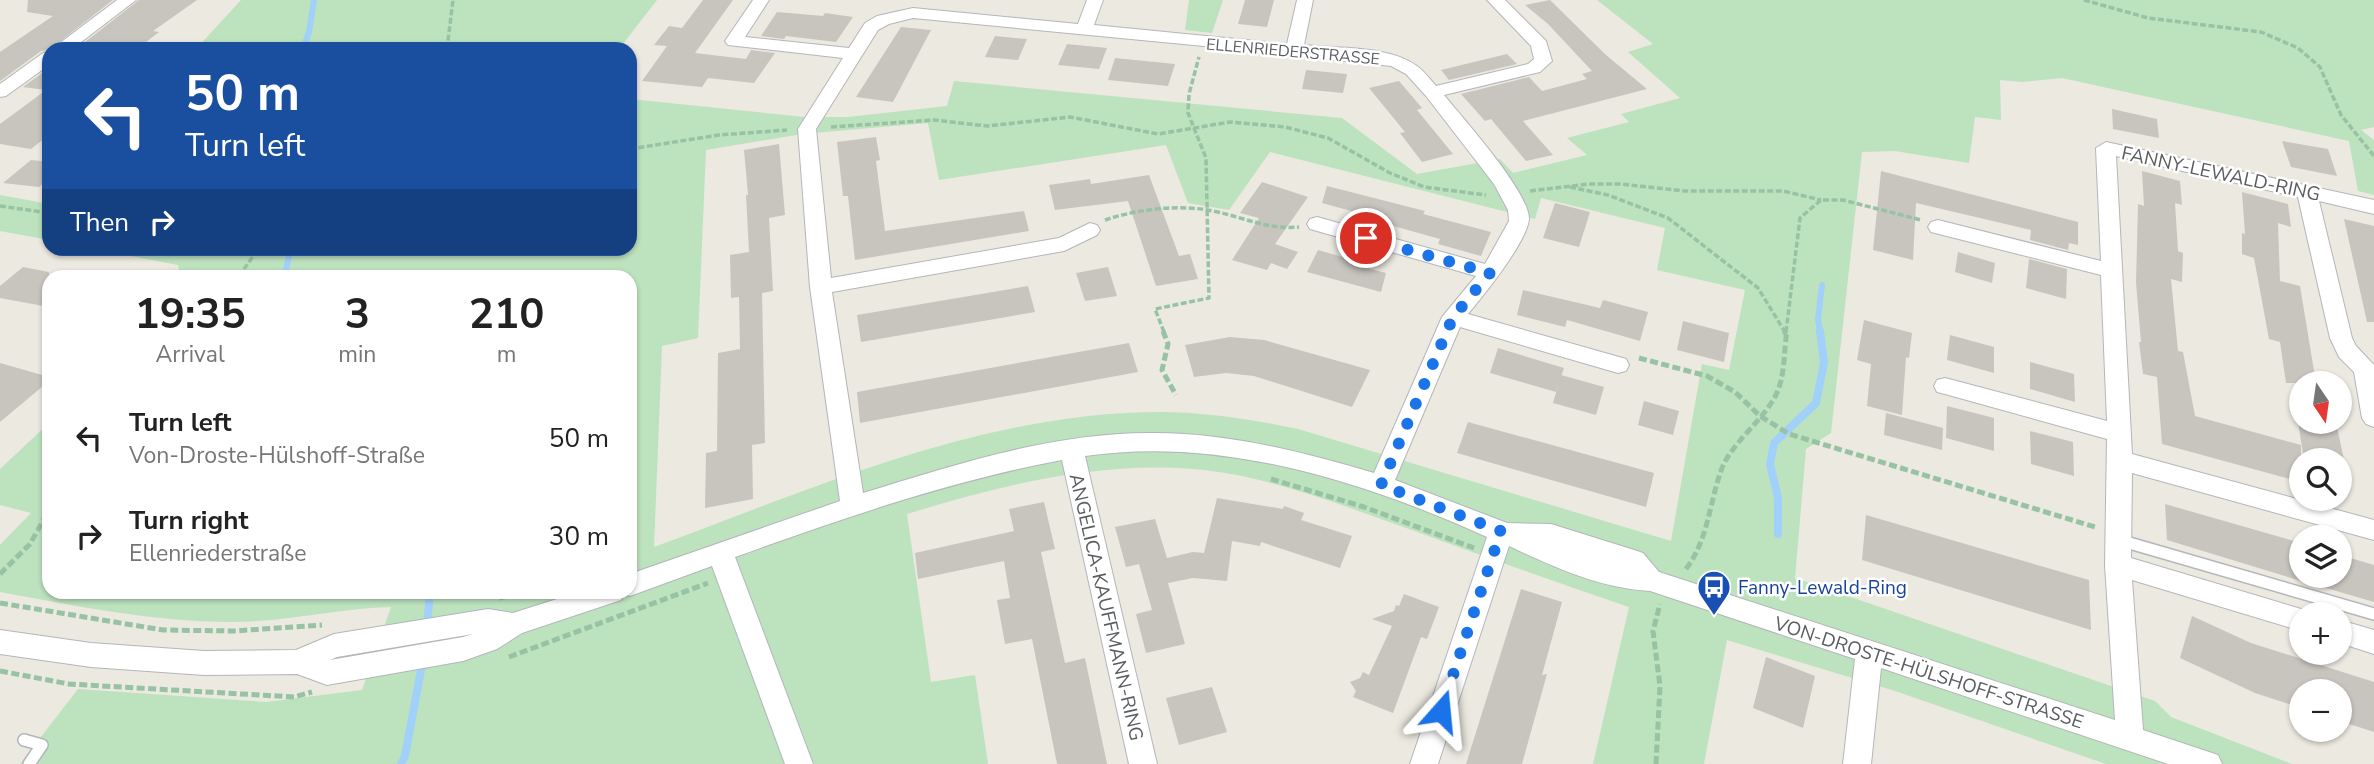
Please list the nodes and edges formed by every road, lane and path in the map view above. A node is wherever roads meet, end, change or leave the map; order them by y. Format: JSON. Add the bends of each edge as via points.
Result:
{"nodes":[{"id":1,"x":128,"y":0,"type":"edge"},
{"id":2,"x":453,"y":0,"type":"edge"},
{"id":3,"x":761,"y":0,"type":"edge"},
{"id":4,"x":1095,"y":0,"type":"edge"},
{"id":5,"x":1305,"y":0,"type":"edge"},
{"id":6,"x":1495,"y":0,"type":"edge"},
{"id":7,"x":2084,"y":0,"type":"edge"},
{"id":8,"x":930,"y":7,"type":"edge"},
{"id":9,"x":1084,"y":30,"type":"junction"},
{"id":10,"x":71,"y":42,"type":"edge"},
{"id":11,"x":448,"y":42,"type":"edge"},
{"id":12,"x":1202,"y":43,"type":"junction"},
{"id":13,"x":1294,"y":52,"type":"junction"},
{"id":14,"x":854,"y":54,"type":"junction"},
{"id":15,"x":42,"y":62,"type":"edge"},
{"id":16,"x":0,"y":92,"type":"edge"},
{"id":17,"x":1432,"y":92,"type":"junction"},
{"id":18,"x":807,"y":129,"type":"junction"},
{"id":19,"x":1193,"y":129,"type":"junction"},
{"id":20,"x":637,"y":148,"type":"edge"},
{"id":21,"x":2374,"y":156,"type":"edge"},
{"id":22,"x":1566,"y":186,"type":"junction"},
{"id":23,"x":2307,"y":192,"type":"junction"},
{"id":24,"x":1510,"y":193,"type":"junction"},
{"id":25,"x":1821,"y":201,"type":"junction"},
{"id":26,"x":0,"y":206,"type":"edge"},
{"id":27,"x":2374,"y":207,"type":"edge"},
{"id":28,"x":1210,"y":210,"type":"junction"},
{"id":29,"x":42,"y":211,"type":"edge"},
{"id":30,"x":1317,"y":225,"type":"joint"},
{"id":31,"x":1938,"y":227,"type":"joint"},
{"id":32,"x":1090,"y":230,"type":"joint"},
{"id":33,"x":2109,"y":270,"type":"junction"},
{"id":34,"x":1490,"y":273,"type":"junction"},
{"id":35,"x":821,"y":287,"type":"junction"},
{"id":36,"x":1453,"y":317,"type":"junction"},
{"id":37,"x":1786,"y":334,"type":"junction"},
{"id":38,"x":1618,"y":365,"type":"joint"},
{"id":39,"x":1945,"y":386,"type":"dead end"},
{"id":40,"x":1175,"y":395,"type":"dead end"},
{"id":41,"x":1760,"y":416,"type":"junction"},
{"id":42,"x":2374,"y":418,"type":"edge"},
{"id":43,"x":2119,"y":433,"type":"junction"},
{"id":44,"x":1071,"y":449,"type":"junction"},
{"id":45,"x":2120,"y":460,"type":"junction"},
{"id":46,"x":1264,"y":477,"type":"dead end"},
{"id":47,"x":1381,"y":485,"type":"junction"},
{"id":48,"x":853,"y":506,"type":"junction"},
{"id":49,"x":42,"y":523,"type":"edge"},
{"id":50,"x":2374,"y":530,"type":"edge"},
{"id":51,"x":1497,"y":543,"type":"junction"},
{"id":52,"x":2119,"y":546,"type":"junction"},
{"id":53,"x":724,"y":564,"type":"junction"},
{"id":54,"x":0,"y":574,"type":"edge"},
{"id":55,"x":637,"y":583,"type":"edge"},
{"id":56,"x":1660,"y":584,"type":"junction"},
{"id":57,"x":590,"y":599,"type":"edge"},
{"id":58,"x":0,"y":603,"type":"edge"},
{"id":59,"x":2374,"y":614,"type":"edge"},
{"id":60,"x":2289,"y":615,"type":"edge"},
{"id":61,"x":331,"y":626,"type":"dead end"},
{"id":62,"x":2352,"y":636,"type":"edge"},
{"id":63,"x":450,"y":640,"type":"junction"},
{"id":64,"x":0,"y":642,"type":"edge"},
{"id":65,"x":2374,"y":642,"type":"edge"},
{"id":66,"x":1869,"y":652,"type":"junction"},
{"id":67,"x":497,"y":661,"type":"dead end"},
{"id":68,"x":298,"y":662,"type":"junction"},
{"id":69,"x":0,"y":671,"type":"edge"},
{"id":70,"x":315,"y":691,"type":"dead end"},
{"id":71,"x":2130,"y":738,"type":"junction"},
{"id":72,"x":24,"y":740,"type":"dead end"},
{"id":73,"x":29,"y":764,"type":"edge"},
{"id":74,"x":799,"y":764,"type":"edge"},
{"id":75,"x":1143,"y":764,"type":"edge"},
{"id":76,"x":1424,"y":764,"type":"edge"},
{"id":77,"x":1656,"y":764,"type":"edge"},
{"id":78,"x":1857,"y":764,"type":"edge"},
{"id":79,"x":2208,"y":764,"type":"edge"}],
"edges":[{"from":1,"to":10,"type":"street"},
{"from":2,"to":11,"type":"path"},
{"from":3,"to":14,"type":"street","via":[[734,41]]},
{"from":4,"to":9,"type":"street"},
{"from":5,"to":13,"type":"street"},
{"from":6,"to":17,"type":"street","via":[[1541,45],[1543,61],[1534,68]]},
{"from":7,"to":21,"type":"path","via":[[2146,18],[2239,28],[2288,42],[2324,71],[2339,111]]},
{"from":8,"to":9,"type":"street","name":"ELLENRIEDERSTRASSE"},
{"from":8,"to":14,"type":"street","name":"ELLENRIEDERSTRASSE","via":[[871,27]]},
{"from":9,"to":12,"type":"street","name":"ELLENRIEDERSTRASSE"},
{"from":12,"to":13,"type":"street","name":"ELLENRIEDERSTRASSE"},
{"from":12,"to":19,"type":"path","via":[[1186,107]]},
{"from":13,"to":17,"type":"street","name":"ELLENRIEDERSTRASSE","via":[[1397,62],[1412,70]]},
{"from":14,"to":18,"type":"street","name":"ELLENRIEDERSTRASSE"},
{"from":15,"to":16,"type":"street"},
{"from":17,"to":24,"type":"street","name":"ELLENRIEDERSTRASSE"},
{"from":18,"to":19,"type":"path","via":[[920,120],[987,126],[1070,117],[1158,134]]},
{"from":18,"to":20,"type":"path","via":[[719,135]]},
{"from":18,"to":35,"type":"street"},
{"from":19,"to":24,"type":"path","via":[[1230,122],[1303,130],[1424,187],[1477,195]]},
{"from":19,"to":28,"type":"path","via":[[1205,149]]},
{"from":22,"to":24,"type":"path"},
{"from":22,"to":25,"type":"path","via":[[1783,191]]},
{"from":22,"to":37,"type":"path","via":[[1608,195],[1668,218],[1758,288]]},
{"from":23,"to":27,"type":"street","name":"FANNY-LEWALD-RING"},
{"from":23,"to":33,"type":"street","name":"FANNY-LEWALD-RING","via":[[2106,148]]},
{"from":23,"to":42,"type":"street","via":[[2341,338],[2365,369]]},
{"from":24,"to":34,"type":"street","name":"ELLENRIEDERSTRASSE","via":[[1519,221]]},
{"from":25,"to":31,"type":"path","via":[[1868,205]]},
{"from":25,"to":37,"type":"path","via":[[1800,218]]},
{"from":26,"to":29,"type":"path"},
{"from":28,"to":30,"type":"path","via":[[1286,229]]},
{"from":28,"to":32,"type":"path","via":[[1185,208],[1107,218]]},
{"from":28,"to":40,"type":"path","via":[[1209,298],[1156,309],[1168,344],[1162,370]]},
{"from":30,"to":34,"type":"street"},
{"from":31,"to":33,"type":"street"},
{"from":32,"to":35,"type":"street","via":[[1064,244]]},
{"from":33,"to":43,"type":"street","name":"FANNY-LEWALD-RING"},
{"from":34,"to":36,"type":"street","name":"ELLENRIEDERSTRASSE"},
{"from":35,"to":48,"type":"street"},
{"from":36,"to":38,"type":"street"},
{"from":36,"to":47,"type":"street","name":"ELLENRIEDERSTRASSE"},
{"from":37,"to":41,"type":"path","via":[[1780,385]]},
{"from":38,"to":41,"type":"path","via":[[1640,358],[1707,376],[1735,392]]},
{"from":39,"to":43,"type":"street"},
{"from":41,"to":52,"type":"path","via":[[1789,434]]},
{"from":41,"to":56,"type":"path","via":[[1727,457],[1712,519],[1697,556]]},
{"from":43,"to":45,"type":"street","name":"FANNY-LEWALD-RING"},
{"from":44,"to":47,"type":"street","name":"VON-DROSTE-HÜLSHOFF-STRASSE","via":[[1124,443],[1215,447]]},
{"from":44,"to":48,"type":"street","name":"VON-DROSTE-HÜLSHOFF-STRASSE"},
{"from":44,"to":75,"type":"street","name":"ANGELICA-KAUFFMANN-RING"},
{"from":45,"to":50,"type":"street"},
{"from":45,"to":52,"type":"street","name":"FANNY-LEWALD-RING"},
{"from":46,"to":51,"type":"path"},
{"from":47,"to":51,"type":"street","name":"VON-DROSTE-HÜLSHOFF-STRASSE"},
{"from":48,"to":53,"type":"street","name":"VON-DROSTE-HÜLSHOFF-STRASSE"},
{"from":49,"to":54,"type":"path","via":[[30,544]]},
{"from":51,"to":56,"type":"street","name":"VON-DROSTE-HÜLSHOFF-STRASSE","via":[[1546,553],[1628,580]]},
{"from":51,"to":76,"type":"street"},
{"from":52,"to":59,"type":"lane"},
{"from":52,"to":60,"type":"street"},
{"from":52,"to":71,"type":"street","name":"FANNY-LEWALD-RING"},
{"from":53,"to":55,"type":"street","name":"VON-DROSTE-HÜLSHOFF-STRASSE"},
{"from":53,"to":67,"type":"path","via":[[537,649]]},
{"from":53,"to":74,"type":"street"},
{"from":56,"to":66,"type":"street","name":"VON-DROSTE-HÜLSHOFF-STRASSE"},
{"from":56,"to":77,"type":"path","via":[[1652,633],[1660,672]]},
{"from":57,"to":63,"type":"street","via":[[513,624],[488,641]]},
{"from":58,"to":61,"type":"path","via":[[163,630]]},
{"from":62,"to":65,"type":"street"},
{"from":63,"to":68,"type":"street","via":[[359,642],[334,646]]},
{"from":63,"to":68,"type":"street","via":[[354,670],[327,673]]},
{"from":64,"to":68,"type":"street","via":[[91,655],[204,663]]},
{"from":66,"to":71,"type":"street","name":"VON-DROSTE-HÜLSHOFF-STRASSE"},
{"from":66,"to":78,"type":"street"},
{"from":69,"to":70,"type":"path","via":[[82,685],[294,697]]},
{"from":71,"to":79,"type":"street","name":"VON-DROSTE-HÜLSHOFF-STRASSE"},
{"from":72,"to":73,"type":"lane","via":[[42,745]]}]}
